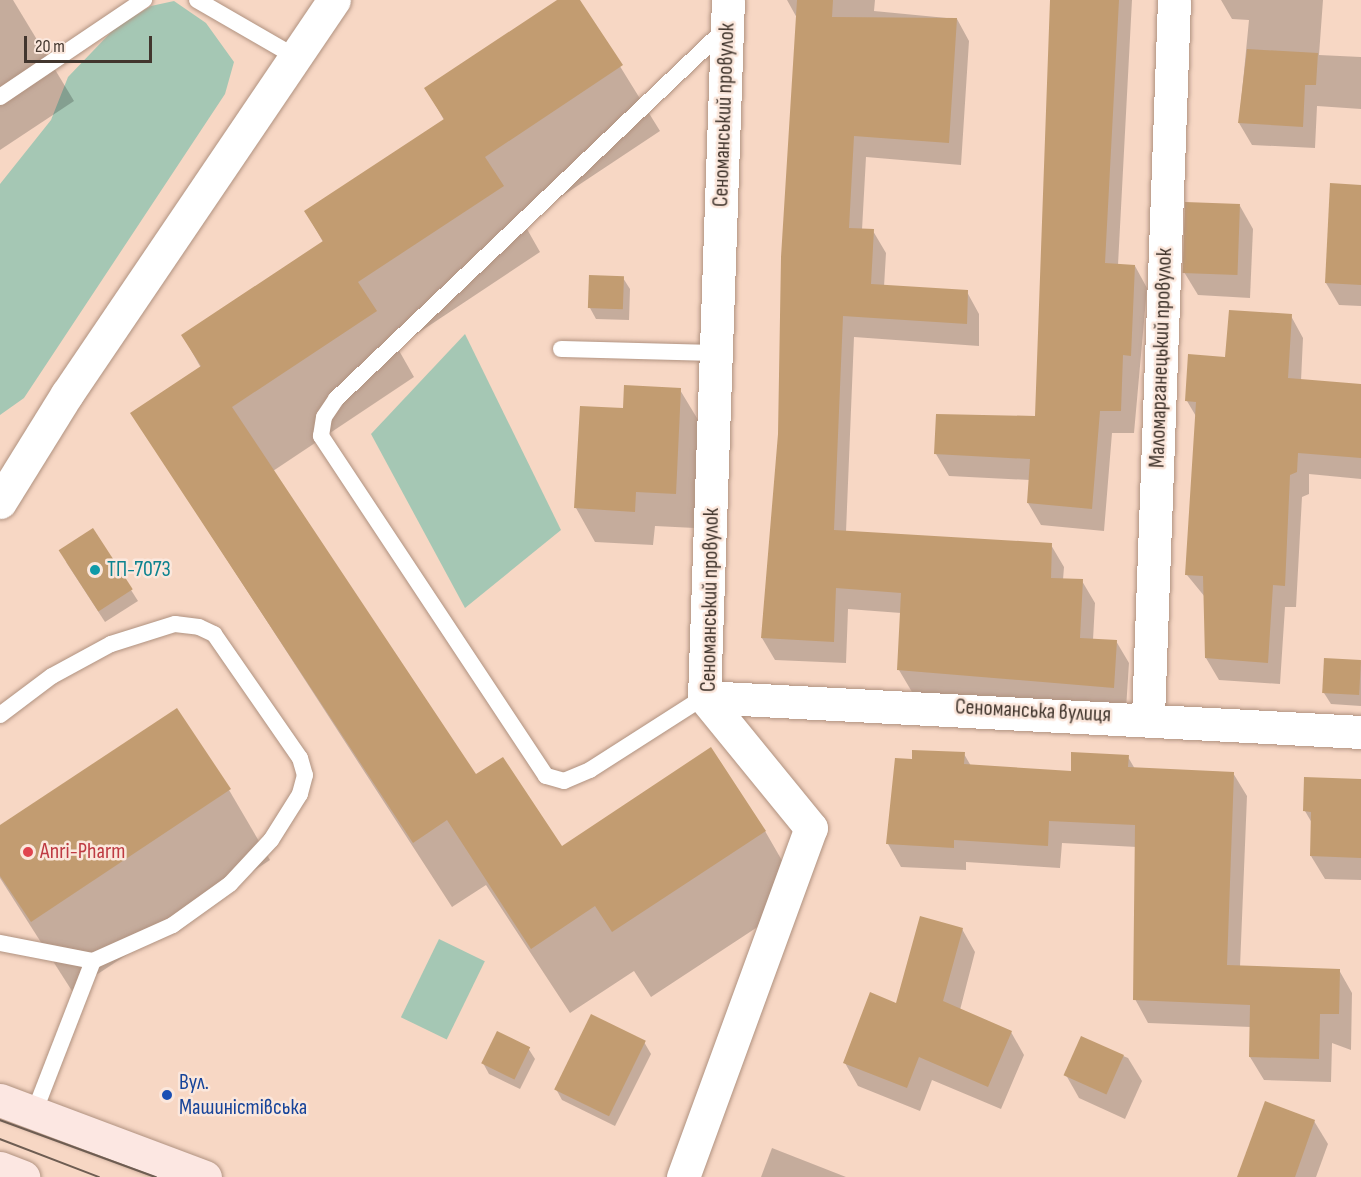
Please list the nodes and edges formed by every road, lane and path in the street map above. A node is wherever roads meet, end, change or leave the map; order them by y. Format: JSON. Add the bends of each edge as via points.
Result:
{"nodes":[{"id":1,"x":144,"y":0,"type":"edge"},
{"id":2,"x":197,"y":0,"type":"edge"},
{"id":3,"x":334,"y":0,"type":"edge"},
{"id":4,"x":1174,"y":0,"type":"edge"},
{"id":5,"x":727,"y":13,"type":"edge"},
{"id":6,"x":294,"y":57,"type":"junction"},
{"id":7,"x":0,"y":97,"type":"edge"},
{"id":8,"x":561,"y":349,"type":"dead end"},
{"id":9,"x":716,"y":353,"type":"junction"},
{"id":10,"x":9,"y":464,"type":"edge"},
{"id":11,"x":0,"y":502,"type":"edge"},
{"id":12,"x":704,"y":697,"type":"junction"},
{"id":13,"x":0,"y":715,"type":"edge"},
{"id":14,"x":1148,"y":717,"type":"junction"},
{"id":15,"x":1361,"y":732,"type":"edge"},
{"id":16,"x":0,"y":943,"type":"edge"},
{"id":17,"x":93,"y":961,"type":"junction"},
{"id":18,"x":0,"y":1100,"type":"edge"},
{"id":19,"x":34,"y":1113,"type":"junction"},
{"id":20,"x":0,"y":1168,"type":"edge"},
{"id":21,"x":23,"y":1177,"type":"edge"},
{"id":22,"x":205,"y":1177,"type":"edge"},
{"id":23,"x":683,"y":1177,"type":"edge"}],
"edges":[{"from":1,"to":7,"type":"lane"},
{"from":2,"to":6,"type":"lane"},
{"from":3,"to":6,"type":"street"},
{"from":4,"to":14,"type":"street","name":"Маломарганецький провулок"},
{"from":5,"to":9,"type":"street","name":"Сеноманський провулок"},
{"from":5,"to":12,"type":"lane","via":[[336,399],[324,417],[321,436],[546,776],[564,781],[590,771]]},
{"from":6,"to":10,"type":"street"},
{"from":8,"to":9,"type":"lane"},
{"from":9,"to":12,"type":"street","name":"Сеноманський провулок"},
{"from":10,"to":11,"type":"street"},
{"from":12,"to":14,"type":"street","name":"Сеноманська вулиця"},
{"from":12,"to":23,"type":"street","name":"Сеноманський провулок","via":[[811,828]]},
{"from":13,"to":17,"type":"lane","via":[[52,676],[111,644],[175,624],[199,627],[214,634],[300,758],[305,775],[300,794],[271,840],[230,884],[173,926]]},
{"from":14,"to":15,"type":"street","name":"Сеноманська вулиця"},
{"from":16,"to":17,"type":"lane"},
{"from":17,"to":19,"type":"lane"},
{"from":18,"to":19,"type":"street"},
{"from":19,"to":22,"type":"street"},
{"from":20,"to":21,"type":"street"}]}
